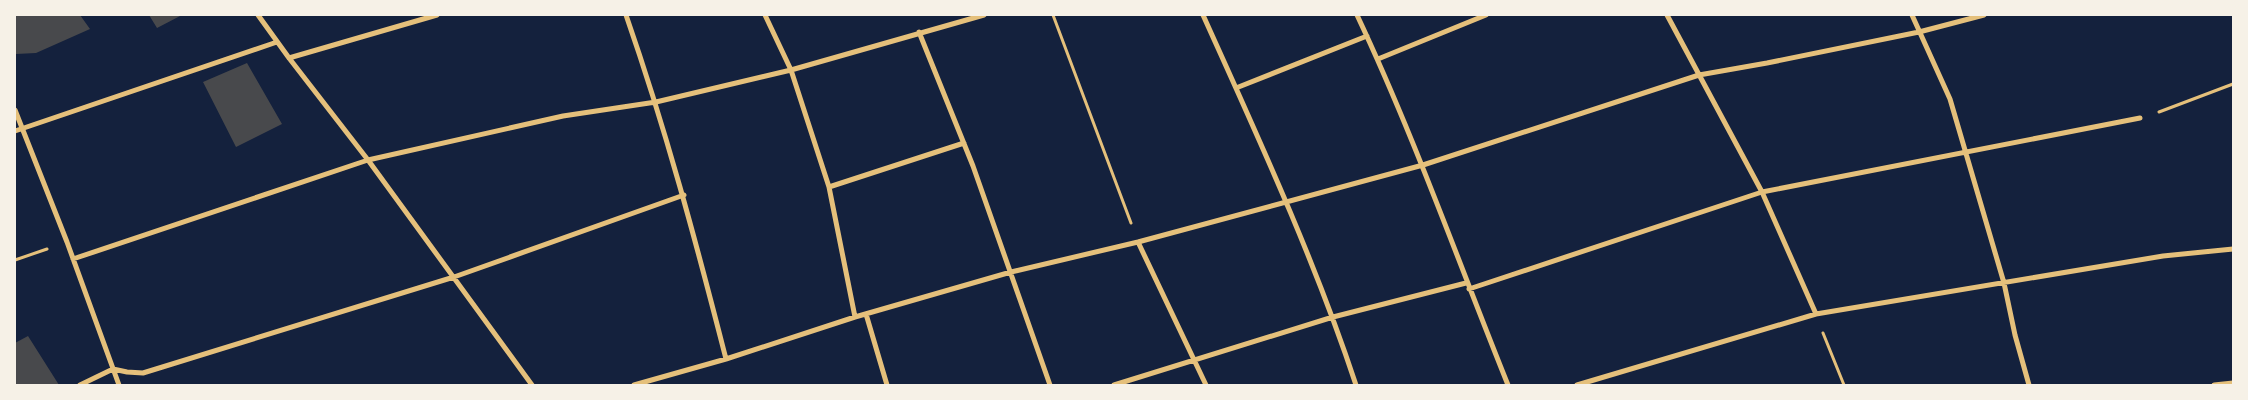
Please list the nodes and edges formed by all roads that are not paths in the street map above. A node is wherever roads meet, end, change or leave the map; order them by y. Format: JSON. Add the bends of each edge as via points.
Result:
{"nodes":[{"id":1,"x":258,"y":15,"type":"edge"},
{"id":2,"x":437,"y":15,"type":"edge"},
{"id":3,"x":626,"y":15,"type":"edge"},
{"id":4,"x":764,"y":15,"type":"edge"},
{"id":5,"x":984,"y":15,"type":"edge"},
{"id":6,"x":1203,"y":15,"type":"edge"},
{"id":7,"x":1357,"y":15,"type":"edge"},
{"id":8,"x":1486,"y":15,"type":"edge"},
{"id":9,"x":1667,"y":15,"type":"edge"},
{"id":10,"x":1912,"y":15,"type":"edge"},
{"id":11,"x":1984,"y":15,"type":"edge"},
{"id":12,"x":919,"y":32,"type":"junction"},
{"id":13,"x":1919,"y":32,"type":"junction"},
{"id":14,"x":1367,"y":36,"type":"junction"},
{"id":15,"x":277,"y":42,"type":"junction"},
{"id":16,"x":288,"y":58,"type":"junction"},
{"id":17,"x":1378,"y":59,"type":"junction"},
{"id":18,"x":791,"y":70,"type":"junction"},
{"id":19,"x":1699,"y":75,"type":"junction"},
{"id":20,"x":1236,"y":88,"type":"junction"},
{"id":21,"x":656,"y":102,"type":"junction"},
{"id":22,"x":15,"y":110,"type":"edge"},
{"id":23,"x":2140,"y":118,"type":"road end"},
{"id":24,"x":21,"y":129,"type":"junction"},
{"id":25,"x":15,"y":131,"type":"edge"},
{"id":26,"x":964,"y":143,"type":"junction"},
{"id":27,"x":1965,"y":151,"type":"junction"},
{"id":28,"x":368,"y":160,"type":"junction"},
{"id":29,"x":1423,"y":165,"type":"junction"},
{"id":30,"x":829,"y":186,"type":"junction"},
{"id":31,"x":1762,"y":192,"type":"junction"},
{"id":32,"x":684,"y":195,"type":"junction"},
{"id":33,"x":1287,"y":203,"type":"junction"},
{"id":34,"x":1138,"y":242,"type":"junction"},
{"id":35,"x":2233,"y":249,"type":"edge"},
{"id":36,"x":72,"y":259,"type":"junction"},
{"id":37,"x":1011,"y":272,"type":"junction"},
{"id":38,"x":454,"y":277,"type":"junction"},
{"id":39,"x":2004,"y":282,"type":"junction"},
{"id":40,"x":1466,"y":283,"type":"junction"},
{"id":41,"x":1469,"y":289,"type":"junction"},
{"id":42,"x":866,"y":314,"type":"junction"},
{"id":43,"x":1816,"y":314,"type":"junction"},
{"id":44,"x":855,"y":317,"type":"junction"},
{"id":45,"x":1333,"y":317,"type":"junction"},
{"id":46,"x":726,"y":360,"type":"junction"},
{"id":47,"x":1195,"y":361,"type":"junction"},
{"id":48,"x":113,"y":369,"type":"junction"},
{"id":49,"x":2233,"y":384,"type":"edge"},
{"id":50,"x":80,"y":385,"type":"edge"},
{"id":51,"x":119,"y":385,"type":"edge"},
{"id":52,"x":532,"y":385,"type":"edge"},
{"id":53,"x":634,"y":385,"type":"edge"},
{"id":54,"x":887,"y":385,"type":"edge"},
{"id":55,"x":1050,"y":385,"type":"edge"},
{"id":56,"x":1114,"y":385,"type":"edge"},
{"id":57,"x":1206,"y":385,"type":"edge"},
{"id":58,"x":1356,"y":385,"type":"edge"},
{"id":59,"x":1508,"y":385,"type":"edge"},
{"id":60,"x":1577,"y":385,"type":"edge"},
{"id":61,"x":2029,"y":385,"type":"edge"},
{"id":62,"x":2214,"y":385,"type":"edge"}],
"edges":[{"from":1,"to":15,"type":"street"},
{"from":2,"to":16,"type":"street"},
{"from":3,"to":21,"type":"street"},
{"from":4,"to":18,"type":"street"},
{"from":5,"to":12,"type":"street"},
{"from":6,"to":20,"type":"street"},
{"from":7,"to":14,"type":"street"},
{"from":8,"to":17,"type":"street"},
{"from":9,"to":19,"type":"street"},
{"from":10,"to":13,"type":"street"},
{"from":11,"to":13,"type":"street"},
{"from":12,"to":18,"type":"street"},
{"from":12,"to":26,"type":"street"},
{"from":13,"to":19,"type":"street"},
{"from":13,"to":27,"type":"street","via":[[1950,99]]},
{"from":14,"to":17,"type":"street"},
{"from":14,"to":20,"type":"street"},
{"from":15,"to":16,"type":"street"},
{"from":15,"to":24,"type":"street"},
{"from":16,"to":28,"type":"street"},
{"from":17,"to":29,"type":"street"},
{"from":18,"to":21,"type":"street"},
{"from":18,"to":30,"type":"street"},
{"from":19,"to":29,"type":"street"},
{"from":19,"to":31,"type":"street"},
{"from":20,"to":33,"type":"street"},
{"from":21,"to":28,"type":"street","via":[[563,116]]},
{"from":21,"to":32,"type":"street"},
{"from":22,"to":24,"type":"street"},
{"from":23,"to":27,"type":"street"},
{"from":24,"to":25,"type":"street"},
{"from":24,"to":36,"type":"street"},
{"from":26,"to":30,"type":"street"},
{"from":26,"to":37,"type":"street"},
{"from":27,"to":31,"type":"street"},
{"from":27,"to":39,"type":"street"},
{"from":28,"to":36,"type":"street"},
{"from":28,"to":38,"type":"street"},
{"from":29,"to":33,"type":"street"},
{"from":29,"to":40,"type":"street"},
{"from":30,"to":44,"type":"street"},
{"from":31,"to":41,"type":"street"},
{"from":31,"to":43,"type":"street"},
{"from":32,"to":38,"type":"street"},
{"from":32,"to":46,"type":"street"},
{"from":33,"to":34,"type":"street"},
{"from":33,"to":45,"type":"street"},
{"from":34,"to":37,"type":"street"},
{"from":34,"to":47,"type":"street"},
{"from":35,"to":39,"type":"street","via":[[2163,256]]},
{"from":36,"to":48,"type":"street"},
{"from":37,"to":42,"type":"street"},
{"from":37,"to":55,"type":"street"},
{"from":38,"to":48,"type":"street","via":[[143,373]]},
{"from":38,"to":52,"type":"street"},
{"from":39,"to":43,"type":"street"},
{"from":39,"to":61,"type":"street"},
{"from":40,"to":41,"type":"street"},
{"from":40,"to":45,"type":"street"},
{"from":41,"to":59,"type":"street"},
{"from":42,"to":44,"type":"street"},
{"from":42,"to":54,"type":"street"},
{"from":43,"to":60,"type":"street"},
{"from":44,"to":46,"type":"street"},
{"from":45,"to":47,"type":"street"},
{"from":45,"to":58,"type":"street"},
{"from":46,"to":53,"type":"street"},
{"from":47,"to":56,"type":"street"},
{"from":47,"to":57,"type":"street"},
{"from":48,"to":50,"type":"street"},
{"from":48,"to":51,"type":"street"},
{"from":49,"to":62,"type":"street"}]}
